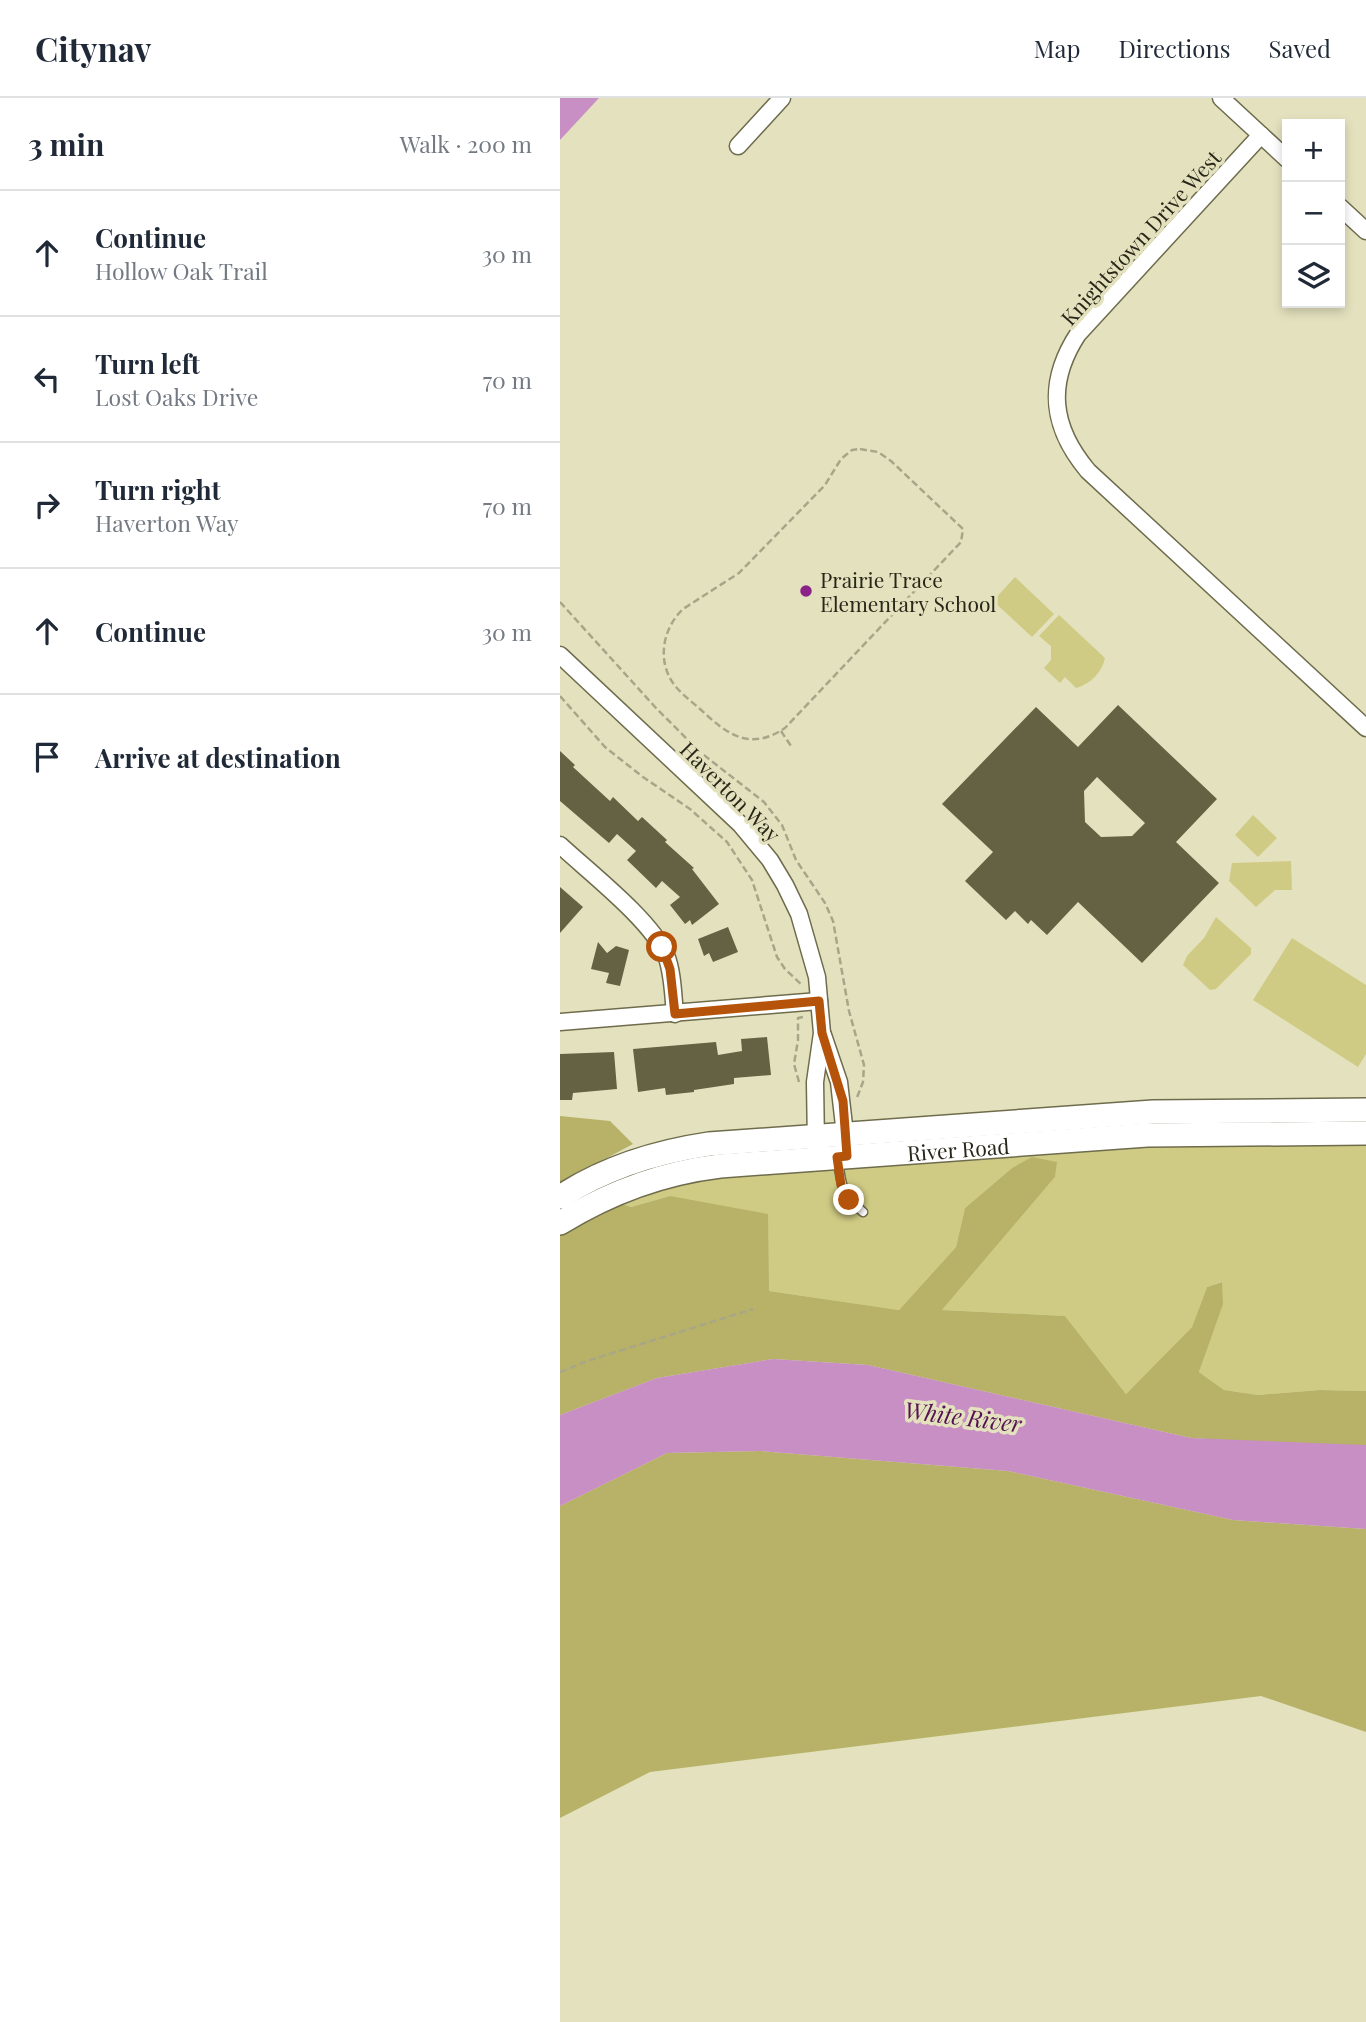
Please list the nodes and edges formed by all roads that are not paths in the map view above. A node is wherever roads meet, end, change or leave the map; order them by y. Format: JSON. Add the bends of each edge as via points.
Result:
{"nodes":[{"id":1,"x":782,"y":98,"type":"edge"},
{"id":2,"x":1221,"y":98,"type":"edge"},
{"id":3,"x":1261,"y":135,"type":"junction"},
{"id":4,"x":738,"y":146,"type":"dead end"},
{"id":5,"x":1282,"y":154,"type":"edge"},
{"id":6,"x":1345,"y":212,"type":"edge"},
{"id":7,"x":1366,"y":231,"type":"edge"},
{"id":8,"x":560,"y":656,"type":"edge"},
{"id":9,"x":1366,"y":728,"type":"edge"},
{"id":10,"x":560,"y":845,"type":"edge"},
{"id":11,"x":811,"y":1002,"type":"junction"},
{"id":12,"x":675,"y":1014,"type":"junction"},
{"id":13,"x":560,"y":1022,"type":"edge"},
{"id":14,"x":822,"y":1033,"type":"junction"},
{"id":15,"x":1366,"y":1110,"type":"edge"},
{"id":16,"x":1366,"y":1133,"type":"edge"},
{"id":17,"x":816,"y":1135,"type":"junction"},
{"id":18,"x":837,"y":1152,"type":"junction"},
{"id":19,"x":560,"y":1197,"type":"edge"},
{"id":20,"x":863,"y":1212,"type":"dead end"},
{"id":21,"x":560,"y":1223,"type":"edge"}],
"edges":[{"from":1,"to":4,"type":"street"},
{"from":2,"to":3,"type":"street"},
{"from":3,"to":5,"type":"street"},
{"from":3,"to":9,"type":"street","name":"Knightstown Drive West","via":[[1083,328],[1062,363],[1059,422],[1087,471]]},
{"from":6,"to":7,"type":"street"},
{"from":8,"to":11,"type":"street","name":"Haverton Way","via":[[740,824],[770,860],[799,914],[810,946],[817,977]]},
{"from":10,"to":12,"type":"street","via":[[657,940],[670,969]]},
{"from":11,"to":12,"type":"street"},
{"from":11,"to":14,"type":"street","name":"Haverton Way"},
{"from":12,"to":13,"type":"street"},
{"from":14,"to":17,"type":"street","name":"Haverton Way","via":[[815,1083]]},
{"from":14,"to":18,"type":"street","name":"Haverton Way","via":[[839,1083]]},
{"from":15,"to":18,"type":"main road","name":"River Road","via":[[1153,1112]]},
{"from":16,"to":18,"type":"main road","name":"River Road","via":[[1147,1135]]},
{"from":17,"to":18,"type":"main road","name":"River Road"},
{"from":17,"to":19,"type":"main road","name":"River Road","via":[[652,1154],[599,1174]]},
{"from":18,"to":20,"type":"lane","via":[[841,1185]]},
{"from":18,"to":21,"type":"main road","name":"River Road","via":[[660,1177],[605,1198]]}]}
